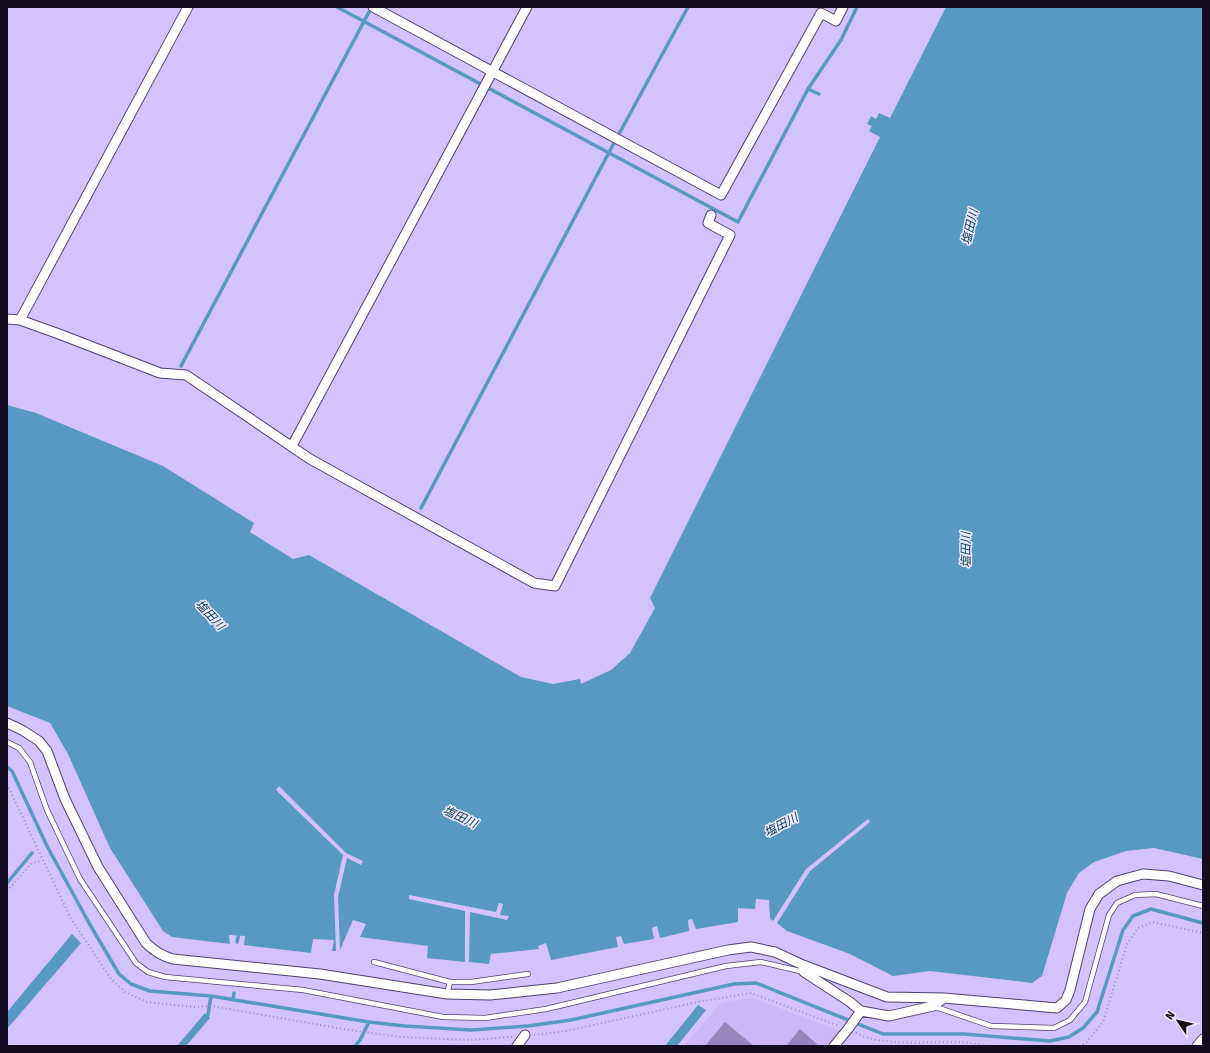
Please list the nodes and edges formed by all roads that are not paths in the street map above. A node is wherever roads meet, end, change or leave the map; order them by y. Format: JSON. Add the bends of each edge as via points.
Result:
{"nodes":[{"id":1,"x":188,"y":7,"type":"edge"},
{"id":2,"x":373,"y":7,"type":"edge"},
{"id":3,"x":528,"y":7,"type":"edge"},
{"id":4,"x":843,"y":7,"type":"edge"},
{"id":5,"x":490,"y":76,"type":"junction"},
{"id":6,"x":711,"y":215,"type":"dead end"},
{"id":7,"x":7,"y":319,"type":"edge"},
{"id":8,"x":20,"y":320,"type":"junction"},
{"id":9,"x":292,"y":446,"type":"junction"},
{"id":10,"x":7,"y":724,"type":"edge"},
{"id":11,"x":7,"y":742,"type":"edge"},
{"id":12,"x":1203,"y":885,"type":"edge"},
{"id":13,"x":1203,"y":906,"type":"edge"},
{"id":14,"x":374,"y":962,"type":"dead end"},
{"id":15,"x":803,"y":968,"type":"junction"},
{"id":16,"x":528,"y":974,"type":"dead end"},
{"id":17,"x":450,"y":982,"type":"junction"},
{"id":18,"x":447,"y":994,"type":"junction"},
{"id":19,"x":944,"y":998,"type":"junction"},
{"id":20,"x":933,"y":1006,"type":"junction"},
{"id":21,"x":859,"y":1014,"type":"junction"},
{"id":22,"x":525,"y":1036,"type":"road end"},
{"id":23,"x":1203,"y":1039,"type":"edge"},
{"id":24,"x":517,"y":1046,"type":"edge"},
{"id":25,"x":834,"y":1046,"type":"edge"},
{"id":26,"x":1197,"y":1046,"type":"edge"}],
"edges":[{"from":1,"to":8,"type":"street"},
{"from":2,"to":5,"type":"street"},
{"from":3,"to":5,"type":"street"},
{"from":4,"to":5,"type":"street","via":[[836,21],[821,13],[721,195]]},
{"from":5,"to":9,"type":"street"},
{"from":6,"to":9,"type":"street","via":[[708,223],[730,235],[555,586],[534,583],[310,460]]},
{"from":7,"to":8,"type":"street"},
{"from":8,"to":9,"type":"street","via":[[160,372],[186,375]]},
{"from":10,"to":18,"type":"street","via":[[39,741],[47,751],[65,799],[98,867],[146,943],[154,951],[173,959],[320,974]]},
{"from":11,"to":15,"type":"lane","via":[[19,748],[30,762],[47,810],[80,879],[136,963],[148,972],[165,977],[303,990],[442,1017],[485,1018],[546,1009],[726,966],[761,962]]},
{"from":12,"to":19,"type":"street","via":[[1169,876],[1143,874],[1117,881],[1099,894],[1090,909],[1070,990],[1066,1000],[1056,1008]]},
{"from":13,"to":20,"type":"lane","via":[[1156,894],[1135,895],[1116,904],[1109,915],[1085,1002],[1070,1020],[1054,1028],[991,1026]]},
{"from":14,"to":17,"type":"lane"},
{"from":15,"to":18,"type":"street","via":[[775,952],[751,947],[557,988],[490,995]]},
{"from":15,"to":19,"type":"street","via":[[887,997]]},
{"from":15,"to":21,"type":"street","via":[[850,1002]]},
{"from":16,"to":17,"type":"lane","via":[[471,982]]},
{"from":17,"to":18,"type":"lane"},
{"from":19,"to":20,"type":"street"},
{"from":20,"to":21,"type":"street","via":[[889,1016]]},
{"from":21,"to":25,"type":"street"},
{"from":22,"to":24,"type":"street"},
{"from":23,"to":26,"type":"street"}]}
